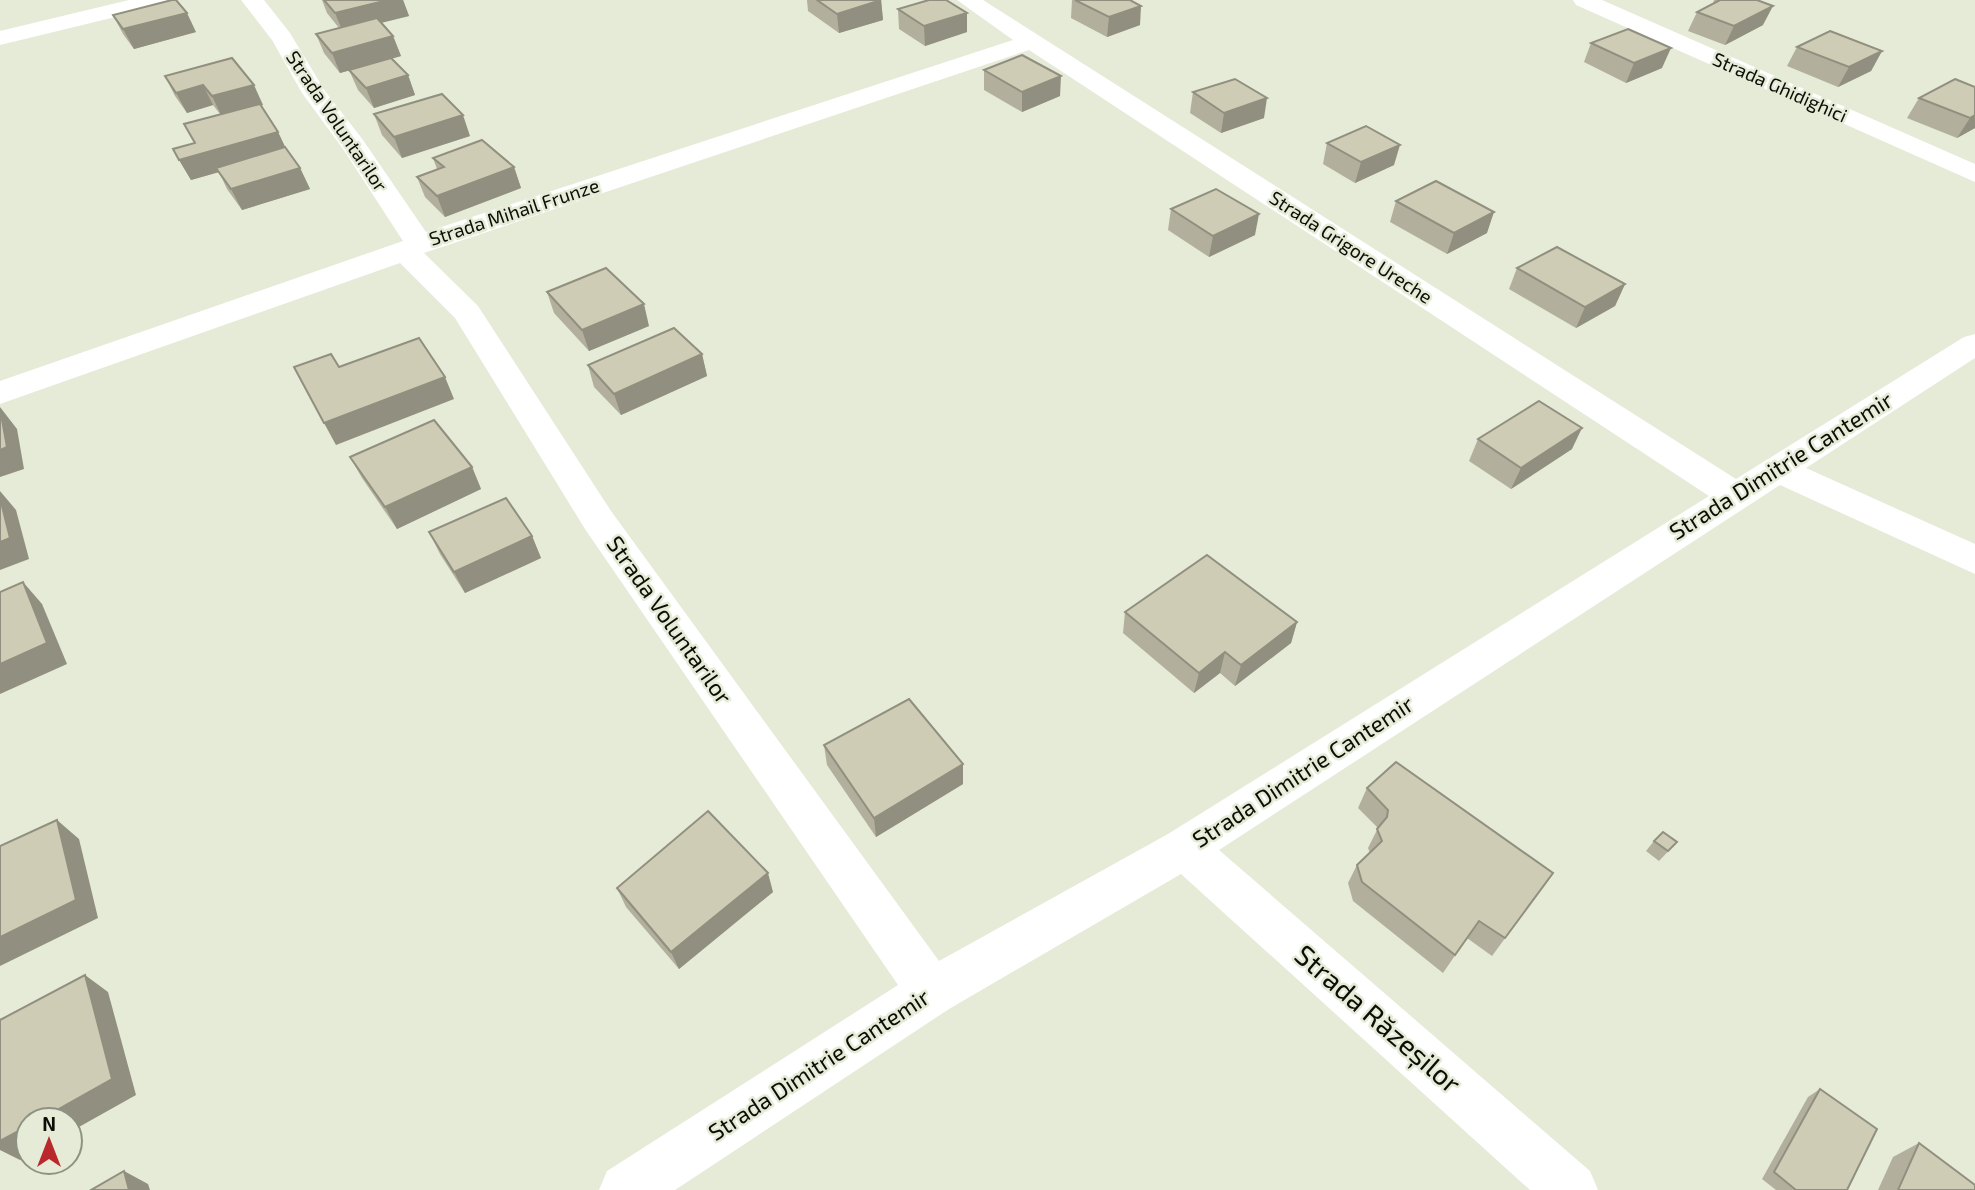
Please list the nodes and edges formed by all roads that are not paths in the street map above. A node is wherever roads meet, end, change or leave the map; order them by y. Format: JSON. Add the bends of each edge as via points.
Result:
{"nodes":[{"id":1,"x":158,"y":0,"type":"edge"},
{"id":2,"x":252,"y":0,"type":"edge"},
{"id":3,"x":968,"y":0,"type":"edge"},
{"id":4,"x":1584,"y":0,"type":"edge"},
{"id":5,"x":0,"y":38,"type":"edge"},
{"id":6,"x":1032,"y":41,"type":"junction"},
{"id":7,"x":1975,"y":174,"type":"edge"},
{"id":8,"x":412,"y":247,"type":"junction"},
{"id":9,"x":1975,"y":344,"type":"edge"},
{"id":10,"x":0,"y":393,"type":"edge"},
{"id":11,"x":1776,"y":468,"type":"junction"},
{"id":12,"x":1734,"y":495,"type":"junction"},
{"id":13,"x":1975,"y":560,"type":"edge"},
{"id":14,"x":1184,"y":848,"type":"junction"},
{"id":15,"x":932,"y":992,"type":"junction"},
{"id":16,"x":626,"y":1190,"type":"edge"},
{"id":17,"x":1571,"y":1190,"type":"edge"}],
"edges":[{"from":1,"to":5,"type":"street"},
{"from":2,"to":8,"type":"street","name":"Strada Voluntarilor","via":[[354,146]]},
{"from":3,"to":6,"type":"street","name":"Strada Grigore Ureche"},
{"from":4,"to":7,"type":"street","name":"Strada Ghidighici"},
{"from":6,"to":8,"type":"street","name":"Strada Mihail Frunze"},
{"from":6,"to":12,"type":"street","name":"Strada Grigore Ureche"},
{"from":8,"to":10,"type":"street","name":"Strada Mihail Frunze"},
{"from":8,"to":15,"type":"street","name":"Strada Voluntarilor","via":[[467,313],[598,520]]},
{"from":9,"to":11,"type":"street","name":"Strada Dimitrie Cantemir"},
{"from":11,"to":12,"type":"street","name":"Strada Dimitrie Cantemir"},
{"from":11,"to":13,"type":"street"},
{"from":12,"to":14,"type":"street","name":"Strada Dimitrie Cantemir"},
{"from":14,"to":15,"type":"street","name":"Strada Dimitrie Cantemir"},
{"from":14,"to":17,"type":"street","name":"Strada Răzeșilor"},
{"from":15,"to":16,"type":"street","name":"Strada Dimitrie Cantemir"}]}
